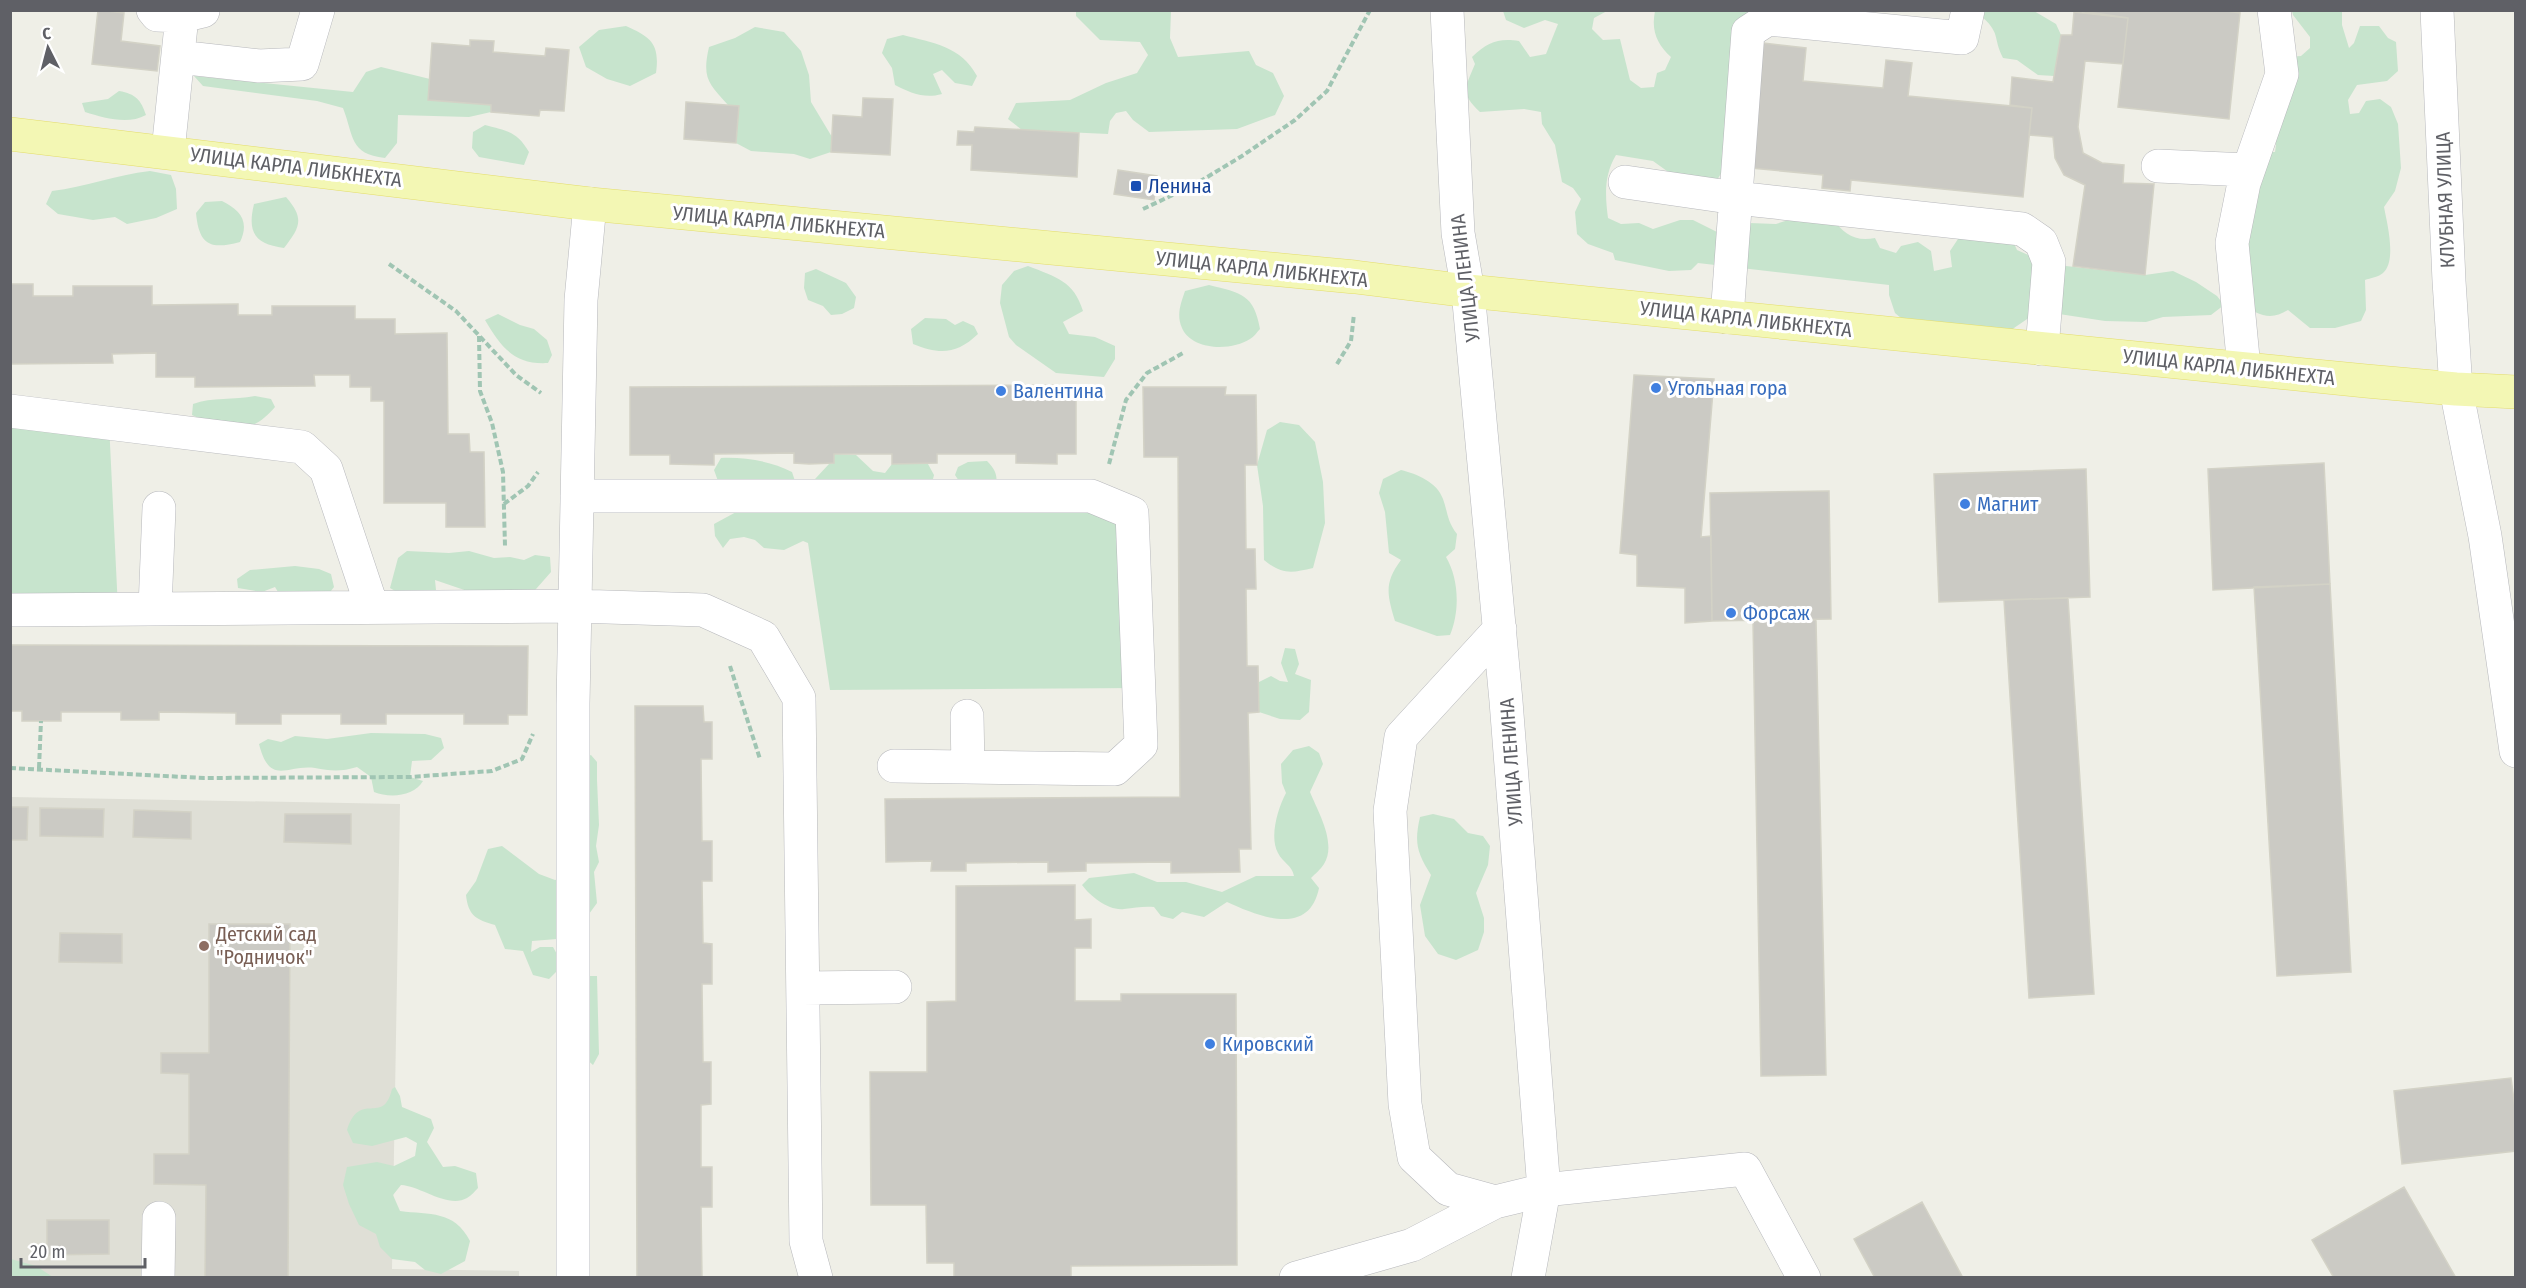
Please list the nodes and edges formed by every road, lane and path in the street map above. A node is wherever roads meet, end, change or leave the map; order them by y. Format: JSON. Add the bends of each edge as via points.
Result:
{"nodes":[{"id":1,"x":318,"y":10,"type":"edge"},
{"id":2,"x":1370,"y":10,"type":"edge"},
{"id":3,"x":1447,"y":10,"type":"edge"},
{"id":4,"x":1968,"y":10,"type":"edge"},
{"id":5,"x":2274,"y":10,"type":"edge"},
{"id":6,"x":2437,"y":10,"type":"edge"},
{"id":7,"x":180,"y":12,"type":"edge"},
{"id":8,"x":178,"y":57,"type":"junction"},
{"id":9,"x":10,"y":134,"type":"edge"},
{"id":10,"x":168,"y":152,"type":"junction"},
{"id":11,"x":2158,"y":166,"type":"dead end"},
{"id":12,"x":2248,"y":170,"type":"junction"},
{"id":13,"x":1625,"y":182,"type":"dead end"},
{"id":14,"x":1736,"y":198,"type":"junction"},
{"id":15,"x":590,"y":204,"type":"junction"},
{"id":16,"x":1143,"y":209,"type":"dead end"},
{"id":17,"x":389,"y":264,"type":"dead end"},
{"id":18,"x":1355,"y":277,"type":"junction"},
{"id":19,"x":1468,"y":291,"type":"junction"},
{"id":20,"x":1726,"y":317,"type":"junction"},
{"id":21,"x":479,"y":335,"type":"junction"},
{"id":22,"x":2042,"y":349,"type":"junction"},
{"id":23,"x":1185,"y":352,"type":"dead end"},
{"id":24,"x":1337,"y":364,"type":"dead end"},
{"id":25,"x":2244,"y":368,"type":"junction"},
{"id":26,"x":2456,"y":389,"type":"junction"},
{"id":27,"x":2516,"y":392,"type":"edge"},
{"id":28,"x":10,"y":411,"type":"edge"},
{"id":29,"x":579,"y":419,"type":"junction"},
{"id":30,"x":577,"y":496,"type":"junction"},
{"id":31,"x":1091,"y":496,"type":"junction"},
{"id":32,"x":159,"y":508,"type":"dead end"},
{"id":33,"x":505,"y":546,"type":"dead end"},
{"id":34,"x":575,"y":606,"type":"junction"},
{"id":35,"x":372,"y":608,"type":"junction"},
{"id":36,"x":155,"y":609,"type":"junction"},
{"id":37,"x":10,"y":610,"type":"edge"},
{"id":38,"x":1500,"y":629,"type":"junction"},
{"id":39,"x":723,"y":659,"type":"dead end"},
{"id":40,"x":967,"y":716,"type":"dead end"},
{"id":41,"x":41,"y":722,"type":"dead end"},
{"id":42,"x":537,"y":726,"type":"dead end"},
{"id":43,"x":2516,"y":752,"type":"edge"},
{"id":44,"x":894,"y":766,"type":"dead end"},
{"id":45,"x":763,"y":767,"type":"dead end"},
{"id":46,"x":968,"y":767,"type":"junction"},
{"id":47,"x":10,"y":768,"type":"edge"},
{"id":48,"x":39,"y":768,"type":"junction"},
{"id":49,"x":895,"y":987,"type":"dead end"},
{"id":50,"x":803,"y":988,"type":"junction"},
{"id":51,"x":1544,"y":1190,"type":"junction"},
{"id":52,"x":1495,"y":1202,"type":"junction"},
{"id":53,"x":159,"y":1218,"type":"dead end"},
{"id":54,"x":158,"y":1278,"type":"edge"},
{"id":55,"x":573,"y":1278,"type":"edge"},
{"id":56,"x":816,"y":1278,"type":"edge"},
{"id":57,"x":1296,"y":1278,"type":"edge"},
{"id":58,"x":1528,"y":1278,"type":"edge"},
{"id":59,"x":1804,"y":1278,"type":"edge"}],
"edges":[{"from":1,"to":8,"type":"street","via":[[302,64],[259,66]]},
{"from":2,"to":16,"type":"path","via":[[1327,91],[1295,120],[1194,185]]},
{"from":3,"to":19,"type":"street","name":"УЛИЦА ЛЕНИНА","via":[[1458,233]]},
{"from":4,"to":14,"type":"street","via":[[1962,38],[1768,19],[1748,32]]},
{"from":5,"to":12,"type":"street","via":[[2282,74]]},
{"from":6,"to":26,"type":"street","name":"КЛУБНАЯ УЛИЦА"},
{"from":7,"to":8,"type":"street"},
{"from":8,"to":10,"type":"street"},
{"from":9,"to":10,"type":"main road","name":"УЛИЦА КАРЛА ЛИБКНЕХТА"},
{"from":10,"to":15,"type":"main road","name":"УЛИЦА КАРЛА ЛИБКНЕХТА"},
{"from":11,"to":12,"type":"street"},
{"from":12,"to":25,"type":"street","via":[[2232,243]]},
{"from":13,"to":14,"type":"street"},
{"from":14,"to":20,"type":"street"},
{"from":14,"to":22,"type":"street","via":[[2022,229],[2041,242],[2049,262]]},
{"from":15,"to":18,"type":"main road","name":"УЛИЦА КАРЛА ЛИБКНЕХТА"},
{"from":15,"to":29,"type":"street","via":[[581,300]]},
{"from":17,"to":21,"type":"path","via":[[456,311]]},
{"from":18,"to":19,"type":"main road","name":"УЛИЦА КАРЛА ЛИБКНЕХТА"},
{"from":18,"to":24,"type":"path","via":[[1351,341]]},
{"from":19,"to":20,"type":"main road","name":"УЛИЦА КАРЛА ЛИБКНЕХТА"},
{"from":19,"to":38,"type":"street","name":"УЛИЦА ЛЕНИНА"},
{"from":20,"to":22,"type":"main road","name":"УЛИЦА КАРЛА ЛИБКНЕХТА"},
{"from":21,"to":29,"type":"path","via":[[516,375]]},
{"from":21,"to":33,"type":"path","via":[[480,391],[503,472]]},
{"from":22,"to":25,"type":"main road","name":"УЛИЦА КАРЛА ЛИБКНЕХТА"},
{"from":23,"to":31,"type":"path","via":[[1147,373],[1126,400],[1106,474]]},
{"from":25,"to":26,"type":"main road","name":"УЛИЦА КАРЛА ЛИБКНЕХТА"},
{"from":26,"to":27,"type":"main road","name":"УЛИЦА КАРЛА ЛИБКНЕХТА"},
{"from":26,"to":43,"type":"street","name":"КЛУБНАЯ УЛИЦА","via":[[2485,536]]},
{"from":28,"to":35,"type":"street","via":[[302,447],[326,469]]},
{"from":29,"to":30,"type":"street"},
{"from":30,"to":31,"type":"street"},
{"from":30,"to":34,"type":"street"},
{"from":31,"to":46,"type":"street","via":[[1132,513],[1141,745],[1114,769]]},
{"from":32,"to":36,"type":"street"},
{"from":34,"to":35,"type":"street"},
{"from":34,"to":50,"type":"street","via":[[703,610],[763,637],[799,698]]},
{"from":34,"to":55,"type":"street"},
{"from":35,"to":36,"type":"street"},
{"from":36,"to":37,"type":"street"},
{"from":38,"to":51,"type":"street","name":"УЛИЦА ЛЕНИНА"},
{"from":38,"to":52,"type":"street","via":[[1401,737],[1390,812],[1405,1104],[1414,1157],[1448,1189]]},
{"from":39,"to":45,"type":"path","via":[[731,668]]},
{"from":40,"to":46,"type":"street"},
{"from":41,"to":48,"type":"path"},
{"from":42,"to":48,"type":"path","via":[[522,759],[492,771],[410,777],[204,778]]},
{"from":44,"to":46,"type":"street"},
{"from":47,"to":48,"type":"path"},
{"from":49,"to":50,"type":"street"},
{"from":50,"to":56,"type":"street","via":[[806,1241]]},
{"from":51,"to":52,"type":"street"},
{"from":51,"to":58,"type":"street","name":"УЛИЦА ЛЕНИНА"},
{"from":51,"to":59,"type":"street","via":[[1745,1169]]},
{"from":52,"to":57,"type":"street","via":[[1412,1245]]},
{"from":53,"to":54,"type":"street"}]}
